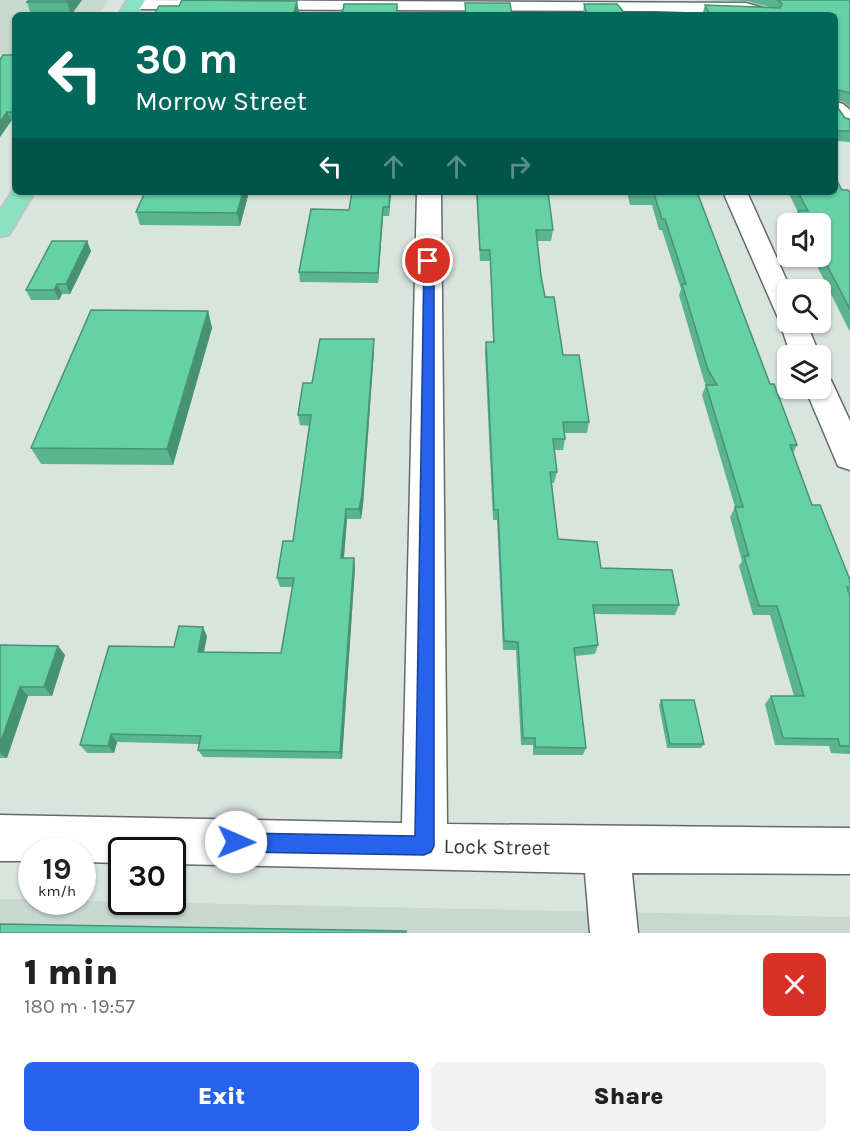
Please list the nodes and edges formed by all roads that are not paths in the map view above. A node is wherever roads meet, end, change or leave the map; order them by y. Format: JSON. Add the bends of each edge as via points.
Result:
{"nodes":[{"id":1,"x":132,"y":7,"type":"edge"},
{"id":2,"x":430,"y":7,"type":"edge"},
{"id":3,"x":655,"y":7,"type":"edge"},
{"id":4,"x":759,"y":12,"type":"edge"},
{"id":5,"x":838,"y":110,"type":"edge"},
{"id":6,"x":850,"y":122,"type":"edge"},
{"id":7,"x":20,"y":195,"type":"edge"},
{"id":8,"x":429,"y":195,"type":"edge"},
{"id":9,"x":736,"y":195,"type":"edge"},
{"id":10,"x":0,"y":230,"type":"edge"},
{"id":11,"x":777,"y":288,"type":"edge"},
{"id":12,"x":825,"y":399,"type":"edge"},
{"id":13,"x":850,"y":457,"type":"edge"},
{"id":14,"x":0,"y":838,"type":"edge"},
{"id":15,"x":424,"y":846,"type":"junction"},
{"id":16,"x":606,"y":850,"type":"junction"},
{"id":17,"x":850,"y":851,"type":"edge"},
{"id":18,"x":614,"y":933,"type":"edge"}],
"edges":[{"from":1,"to":2,"type":"street"},
{"from":2,"to":3,"type":"street"},
{"from":3,"to":4,"type":"street","via":[[746,8]]},
{"from":5,"to":6,"type":"street"},
{"from":7,"to":10,"type":"main road"},
{"from":8,"to":15,"type":"street"},
{"from":9,"to":11,"type":"street"},
{"from":12,"to":13,"type":"street"},
{"from":14,"to":15,"type":"street","name":"Lock Street"},
{"from":15,"to":16,"type":"street","name":"Lock Street"},
{"from":16,"to":17,"type":"street","name":"Lock Street"},
{"from":16,"to":18,"type":"street"}]}
